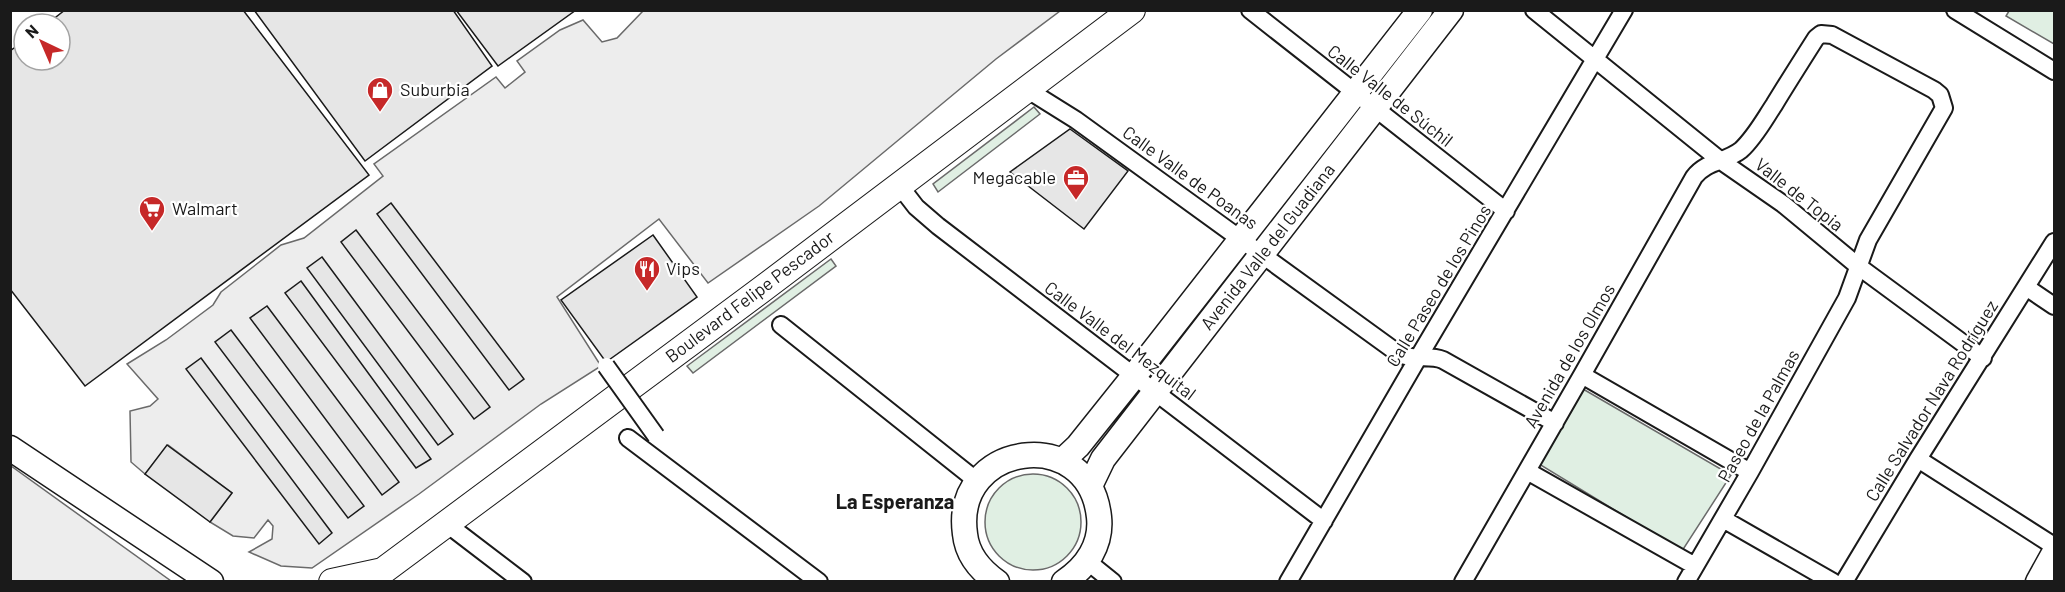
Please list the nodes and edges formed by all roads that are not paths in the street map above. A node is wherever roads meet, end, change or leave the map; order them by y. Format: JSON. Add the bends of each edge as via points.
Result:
{"nodes":[{"id":1,"x":1132,"y":10,"type":"edge"},
{"id":2,"x":1250,"y":10,"type":"edge"},
{"id":3,"x":1420,"y":10,"type":"edge"},
{"id":4,"x":1451,"y":10,"type":"edge"},
{"id":5,"x":1534,"y":10,"type":"edge"},
{"id":6,"x":1624,"y":10,"type":"edge"},
{"id":7,"x":1955,"y":10,"type":"edge"},
{"id":8,"x":1594,"y":59,"type":"junction"},
{"id":9,"x":2055,"y":71,"type":"edge"},
{"id":10,"x":1028,"y":90,"type":"junction"},
{"id":11,"x":1355,"y":94,"type":"junction"},
{"id":12,"x":1375,"y":109,"type":"junction"},
{"id":13,"x":1721,"y":161,"type":"junction"},
{"id":14,"x":899,"y":185,"type":"junction"},
{"id":15,"x":1506,"y":211,"type":"junction"},
{"id":16,"x":1241,"y":239,"type":"junction"},
{"id":17,"x":2055,"y":242,"type":"edge"},
{"id":18,"x":1262,"y":255,"type":"junction"},
{"id":19,"x":1858,"y":266,"type":"junction"},
{"id":20,"x":2026,"y":287,"type":"junction"},
{"id":21,"x":2055,"y":306,"type":"edge"},
{"id":22,"x":781,"y":326,"type":"dead end"},
{"id":23,"x":1418,"y":358,"type":"junction"},
{"id":24,"x":1983,"y":358,"type":"junction"},
{"id":25,"x":606,"y":366,"type":"dead end"},
{"id":26,"x":1582,"y":375,"type":"junction"},
{"id":27,"x":1134,"y":376,"type":"junction"},
{"id":28,"x":1155,"y":392,"type":"junction"},
{"id":29,"x":1555,"y":423,"type":"junction"},
{"id":30,"x":656,"y":435,"type":"dead end"},
{"id":31,"x":628,"y":438,"type":"dead end"},
{"id":32,"x":10,"y":448,"type":"edge"},
{"id":33,"x":1918,"y":459,"type":"junction"},
{"id":34,"x":1062,"y":461,"type":"junction"},
{"id":35,"x":1527,"y":471,"type":"junction"},
{"id":36,"x":1750,"y":472,"type":"junction"},
{"id":37,"x":977,"y":481,"type":"junction"},
{"id":38,"x":1090,"y":486,"type":"junction"},
{"id":39,"x":1723,"y":519,"type":"junction"},
{"id":40,"x":1324,"y":521,"type":"junction"},
{"id":41,"x":447,"y":524,"type":"junction"},
{"id":42,"x":2055,"y":546,"type":"edge"},
{"id":43,"x":2055,"y":553,"type":"edge"},
{"id":44,"x":1087,"y":561,"type":"junction"},
{"id":45,"x":1695,"y":566,"type":"junction"},
{"id":46,"x":974,"y":572,"type":"edge"},
{"id":47,"x":375,"y":576,"type":"edge"},
{"id":48,"x":211,"y":582,"type":"edge"},
{"id":49,"x":332,"y":582,"type":"edge"},
{"id":50,"x":523,"y":582,"type":"edge"},
{"id":51,"x":819,"y":582,"type":"edge"},
{"id":52,"x":997,"y":582,"type":"edge"},
{"id":53,"x":1064,"y":582,"type":"edge"},
{"id":54,"x":1113,"y":582,"type":"edge"},
{"id":55,"x":1288,"y":582,"type":"edge"},
{"id":56,"x":1463,"y":582,"type":"edge"},
{"id":57,"x":1686,"y":582,"type":"edge"},
{"id":58,"x":1833,"y":582,"type":"edge"},
{"id":59,"x":1844,"y":582,"type":"edge"},
{"id":60,"x":2037,"y":582,"type":"edge"}],
"edges":[{"from":1,"to":10,"type":"main road","name":"Boulevard Felipe Pescador"},
{"from":2,"to":11,"type":"street","name":"Calle Valle de Súchil"},
{"from":3,"to":11,"type":"street","name":"Avenida Valle del Guadiana"},
{"from":4,"to":12,"type":"street","name":"Avenida Valle del Guadiana"},
{"from":5,"to":8,"type":"street","name":"Valle de Topia"},
{"from":6,"to":8,"type":"street","name":"Calle Paseo de los Pinos"},
{"from":7,"to":9,"type":"street"},
{"from":8,"to":13,"type":"street","name":"Valle de Topia"},
{"from":8,"to":15,"type":"street","name":"Calle Paseo de los Pinos"},
{"from":10,"to":14,"type":"main road","name":"Boulevard Felipe Pescador"},
{"from":10,"to":16,"type":"street","name":"Calle Valle de Poanas"},
{"from":11,"to":12,"type":"street","name":"Calle Valle de Súchil"},
{"from":11,"to":16,"type":"street","name":"Avenida Valle del Guadiana"},
{"from":12,"to":15,"type":"street","name":"Calle Valle de Súchil"},
{"from":12,"to":18,"type":"street","name":"Avenida Valle del Guadiana"},
{"from":13,"to":19,"type":"street","name":"Valle de Topia","via":[[1783,204]]},
{"from":13,"to":19,"type":"street","name":"Avenida de los Olmos","via":[[1752,138],[1821,34],[1832,34],[1940,94],[1944,101],[1942,114],[1868,240]]},
{"from":13,"to":26,"type":"street","name":"Avenida de los Olmos","via":[[1700,169],[1694,177]]},
{"from":14,"to":27,"type":"street","name":"Calle Valle del Mezquital","via":[[938,226]]},
{"from":14,"to":41,"type":"main road","name":"Boulevard Felipe Pescador"},
{"from":15,"to":23,"type":"street","name":"Calle Paseo de los Pinos"},
{"from":16,"to":18,"type":"street","name":"Calle Valle de Poanas"},
{"from":16,"to":27,"type":"street","name":"Avenida Valle del Guadiana"},
{"from":17,"to":20,"type":"street","name":"Calle Salvador Nava Rodríguez"},
{"from":18,"to":23,"type":"street","name":"Calle Valle de Poanas","via":[[1399,354]]},
{"from":18,"to":28,"type":"street","name":"Avenida Valle del Guadiana"},
{"from":19,"to":24,"type":"street","name":"Valle de Topia"},
{"from":19,"to":36,"type":"street","name":"Paseo de la Palmas","via":[[1847,298]]},
{"from":20,"to":21,"type":"street"},
{"from":20,"to":24,"type":"street","name":"Calle Salvador Nava Rodríguez"},
{"from":22,"to":37,"type":"street"},
{"from":23,"to":29,"type":"street","name":"Calle Valle de Poanas","via":[[1443,360]]},
{"from":23,"to":40,"type":"street","name":"Calle Paseo de los Pinos"},
{"from":24,"to":33,"type":"street","name":"Calle Salvador Nava Rodríguez"},
{"from":25,"to":30,"type":"street","bridge":true},
{"from":26,"to":29,"type":"street","name":"Avenida de los Olmos"},
{"from":26,"to":36,"type":"street"},
{"from":27,"to":28,"type":"street","name":"Calle Valle del Mezquital"},
{"from":27,"to":34,"type":"street","name":"Avenida Valle del Guadiana"},
{"from":28,"to":38,"type":"street","name":"Avenida Valle del Guadiana","via":[[1103,459]]},
{"from":28,"to":40,"type":"street","name":"Calle Valle del Mezquital"},
{"from":29,"to":35,"type":"street","name":"Avenida de los Olmos"},
{"from":31,"to":51,"type":"street"},
{"from":32,"to":48,"type":"street"},
{"from":33,"to":42,"type":"street"},
{"from":33,"to":59,"type":"street","name":"Calle Salvador Nava Rodríguez"},
{"from":34,"to":37,"type":"street","via":[[1040,454],[1016,455],[994,465]]},
{"from":34,"to":38,"type":"street"},
{"from":35,"to":45,"type":"street"},
{"from":35,"to":56,"type":"street","name":"Avenida de los Olmos"},
{"from":36,"to":39,"type":"street","name":"Paseo de la Palmas"},
{"from":37,"to":46,"type":"street","via":[[966,500],[963,522]]},
{"from":38,"to":44,"type":"street","via":[[1098,504],[1100,524],[1097,543]]},
{"from":39,"to":45,"type":"street","name":"Paseo de la Palmas"},
{"from":39,"to":58,"type":"street"},
{"from":40,"to":55,"type":"street","name":"Calle Paseo de los Pinos"},
{"from":41,"to":47,"type":"main road","name":"Boulevard Felipe Pescador"},
{"from":41,"to":50,"type":"street"},
{"from":43,"to":60,"type":"street"},
{"from":44,"to":53,"type":"street"},
{"from":44,"to":54,"type":"street"},
{"from":45,"to":57,"type":"street","name":"Paseo de la Palmas"},
{"from":46,"to":52,"type":"street"},
{"from":47,"to":49,"type":"main road"}]}
